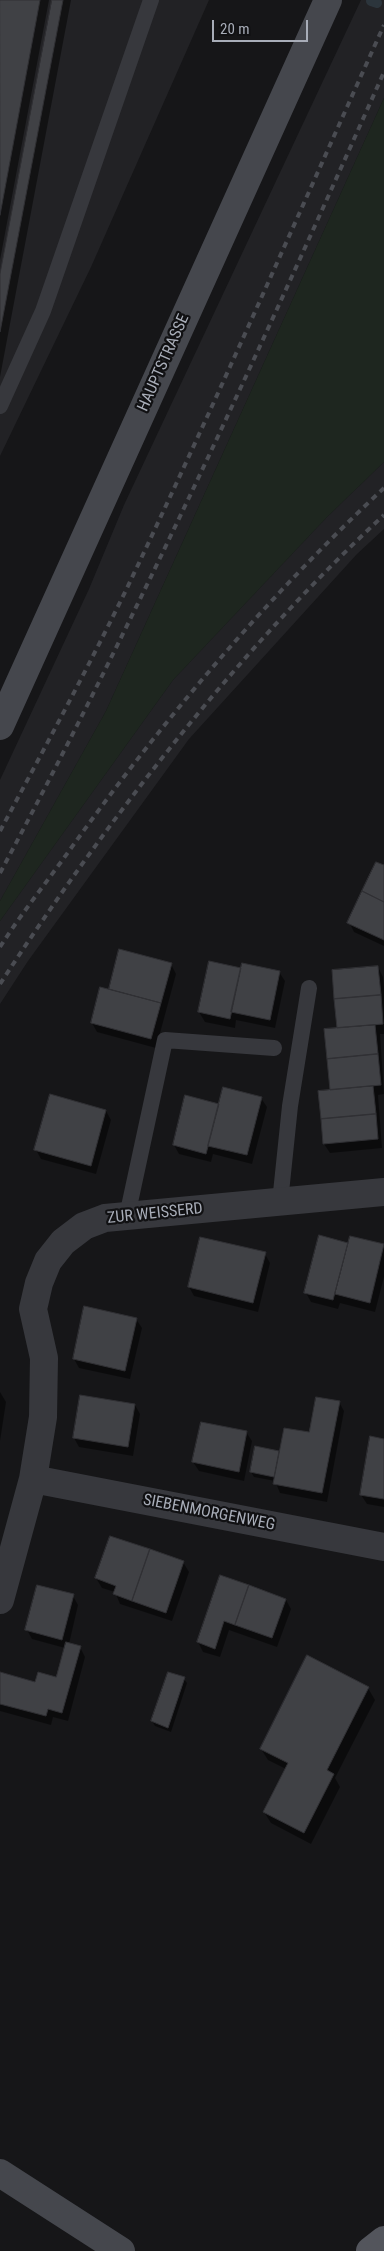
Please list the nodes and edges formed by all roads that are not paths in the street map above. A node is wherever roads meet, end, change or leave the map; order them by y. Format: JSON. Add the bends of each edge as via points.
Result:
{"nodes":[{"id":1,"x":151,"y":0,"type":"edge"},
{"id":2,"x":328,"y":0,"type":"edge"},
{"id":3,"x":0,"y":406,"type":"edge"},
{"id":4,"x":0,"y":726,"type":"edge"},
{"id":5,"x":310,"y":988,"type":"dead end"},
{"id":6,"x":274,"y":1048,"type":"dead end"},
{"id":7,"x":384,"y":1192,"type":"edge"},
{"id":8,"x":280,"y":1202,"type":"junction"},
{"id":9,"x":128,"y":1216,"type":"junction"},
{"id":10,"x":33,"y":1479,"type":"junction"},
{"id":11,"x":384,"y":1547,"type":"edge"},
{"id":12,"x":0,"y":1600,"type":"edge"},
{"id":13,"x":0,"y":2173,"type":"edge"},
{"id":14,"x":57,"y":2211,"type":"junction"},
{"id":15,"x":384,"y":2240,"type":"edge"},
{"id":16,"x":89,"y":2251,"type":"edge"},
{"id":17,"x":121,"y":2251,"type":"edge"},
{"id":18,"x":370,"y":2251,"type":"edge"}],
"edges":[{"from":1,"to":3,"type":"lane","via":[[43,311]]},
{"from":2,"to":4,"type":"street","name":"HAUPTSTRASSE"},
{"from":5,"to":8,"type":"lane","via":[[290,1106]]},
{"from":6,"to":9,"type":"lane","via":[[165,1040]]},
{"from":7,"to":8,"type":"street","name":"ZUR WEISSERD"},
{"from":8,"to":9,"type":"street","name":"ZUR WEISSERD"},
{"from":9,"to":10,"type":"street","name":"ZUR WEISSERD","via":[[105,1218],[84,1226],[63,1242],[39,1283],[33,1309],[44,1358],[43,1417]]},
{"from":10,"to":11,"type":"street","name":"SIEBENMORGENWEG"},
{"from":10,"to":12,"type":"street","name":"ZUR WEISSERD"},
{"from":13,"to":14,"type":"street"},
{"from":14,"to":16,"type":"street"},
{"from":14,"to":17,"type":"street"},
{"from":15,"to":18,"type":"main road"}]}
